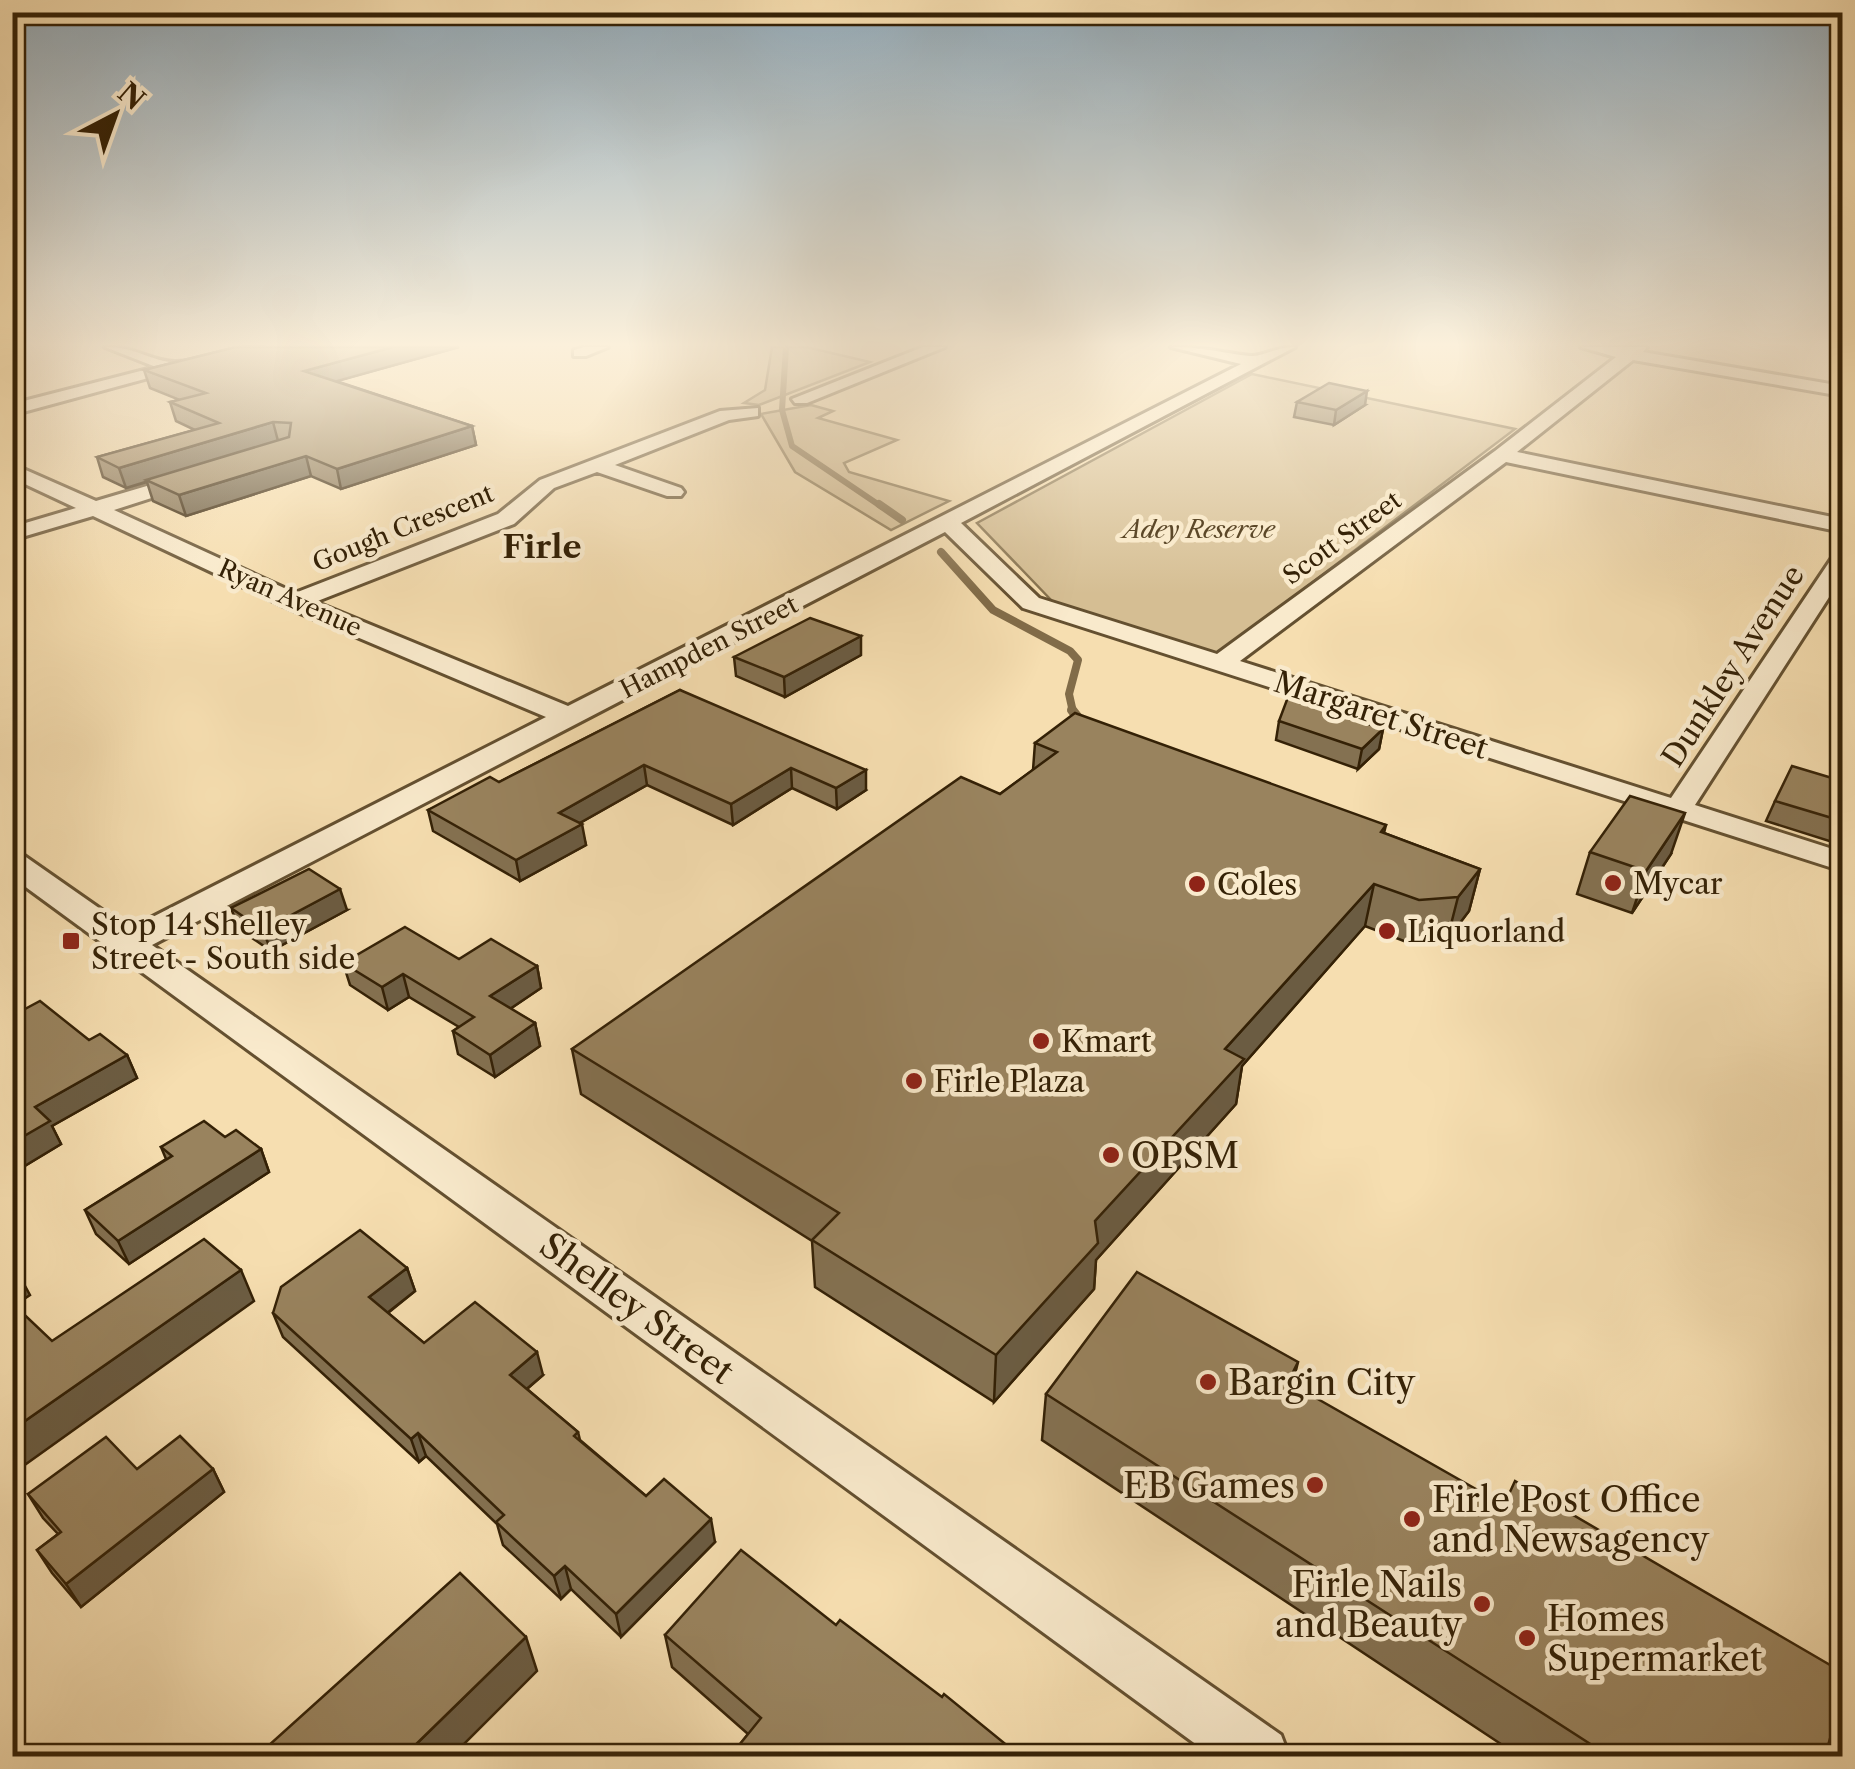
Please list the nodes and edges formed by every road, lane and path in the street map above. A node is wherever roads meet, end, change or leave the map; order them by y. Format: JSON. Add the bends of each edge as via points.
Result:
{"nodes":[{"id":1,"x":689,"y":430,"type":"edge"},
{"id":2,"x":1126,"y":430,"type":"edge"},
{"id":3,"x":1534,"y":430,"type":"edge"},
{"id":4,"x":1502,"y":455,"type":"junction"},
{"id":5,"x":596,"y":466,"type":"junction"},
{"id":6,"x":12,"y":470,"type":"edge"},
{"id":7,"x":219,"y":470,"type":"edge"},
{"id":8,"x":674,"y":492,"type":"dead end"},
{"id":9,"x":99,"y":507,"type":"junction"},
{"id":10,"x":947,"y":522,"type":"junction"},
{"id":11,"x":1842,"y":526,"type":"edge"},
{"id":12,"x":12,"y":534,"type":"edge"},
{"id":13,"x":1842,"y":560,"type":"edge"},
{"id":14,"x":294,"y":602,"type":"junction"},
{"id":15,"x":1220,"y":664,"type":"junction"},
{"id":16,"x":572,"y":718,"type":"junction"},
{"id":17,"x":1678,"y":809,"type":"junction"},
{"id":18,"x":12,"y":862,"type":"edge"},
{"id":19,"x":1842,"y":862,"type":"edge"},
{"id":20,"x":130,"y":943,"type":"junction"},
{"id":21,"x":1260,"y":1756,"type":"edge"}],
"edges":[{"from":1,"to":5,"type":"street","name":"Gough Crescent"},
{"from":2,"to":10,"type":"street","name":"Hampden Street"},
{"from":3,"to":4,"type":"street","name":"Scott Street"},
{"from":4,"to":11,"type":"street"},
{"from":4,"to":15,"type":"street","name":"Scott Street"},
{"from":5,"to":8,"type":"street"},
{"from":5,"to":14,"type":"street","name":"Gough Crescent","via":[[547,484],[506,519]]},
{"from":6,"to":9,"type":"street","name":"Ryan Avenue"},
{"from":7,"to":9,"type":"street"},
{"from":9,"to":12,"type":"street"},
{"from":9,"to":14,"type":"street","name":"Ryan Avenue"},
{"from":10,"to":15,"type":"street","name":"Margaret Street","via":[[1031,603]]},
{"from":10,"to":16,"type":"street","name":"Hampden Street"},
{"from":13,"to":17,"type":"street","name":"Dunkley Avenue"},
{"from":14,"to":16,"type":"street","name":"Ryan Avenue"},
{"from":15,"to":17,"type":"street","name":"Margaret Street"},
{"from":16,"to":20,"type":"street","name":"Hampden Street"},
{"from":17,"to":19,"type":"street","name":"Margaret Street"},
{"from":18,"to":20,"type":"street","name":"Shelley Street"},
{"from":20,"to":21,"type":"street","name":"Shelley Street"}]}
